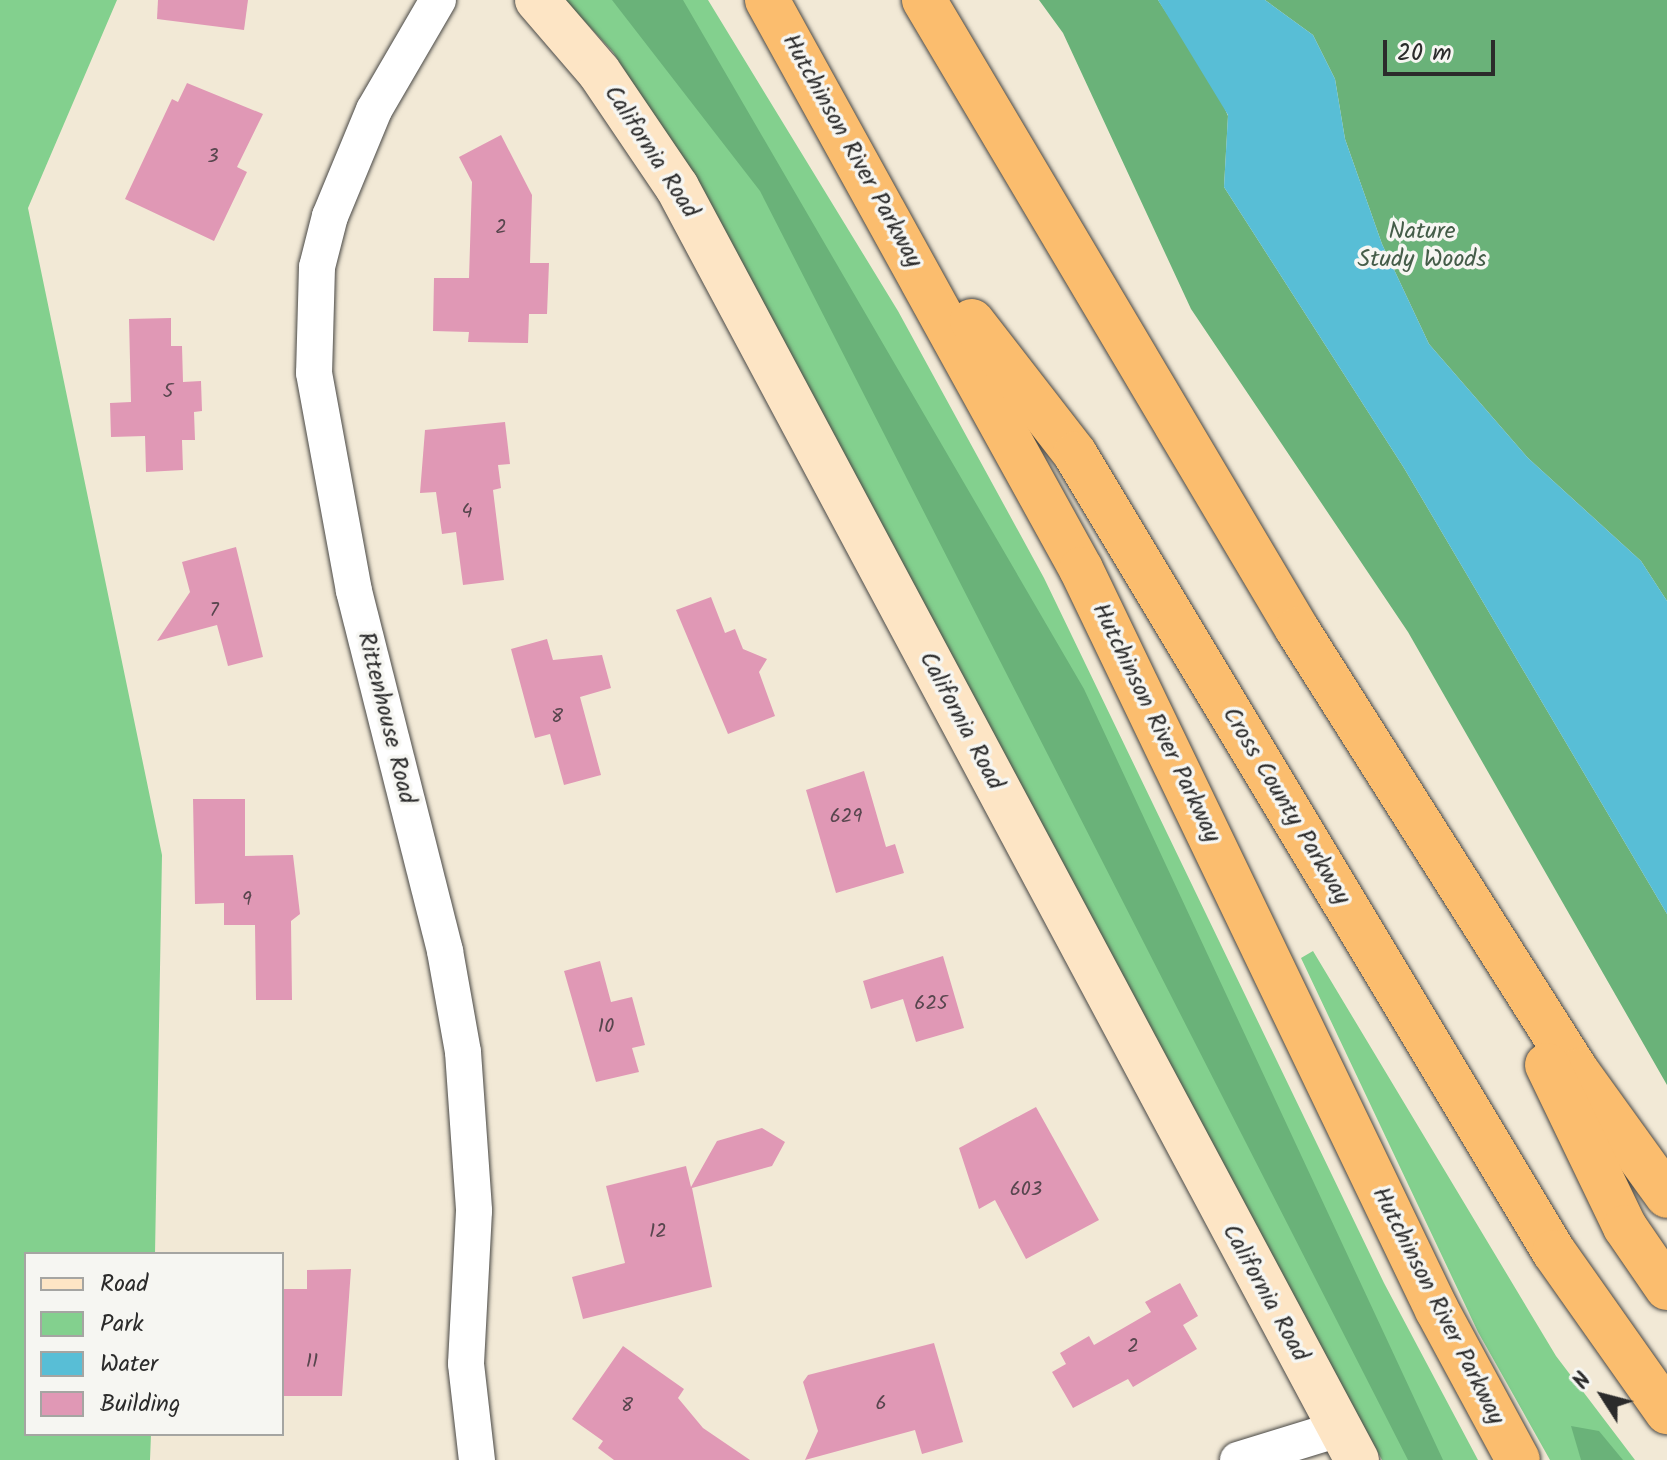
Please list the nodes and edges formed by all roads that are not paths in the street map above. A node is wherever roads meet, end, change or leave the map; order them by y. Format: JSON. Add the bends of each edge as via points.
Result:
{"nodes":[{"id":1,"x":438,"y":0,"type":"edge"},
{"id":2,"x":537,"y":0,"type":"edge"},
{"id":3,"x":767,"y":0,"type":"edge"},
{"id":4,"x":924,"y":0,"type":"edge"},
{"id":5,"x":887,"y":211,"type":"junction"},
{"id":6,"x":1469,"y":905,"type":"junction"},
{"id":7,"x":1667,"y":1196,"type":"edge"},
{"id":8,"x":1667,"y":1288,"type":"edge"},
{"id":9,"x":1667,"y":1412,"type":"edge"},
{"id":10,"x":1348,"y":1445,"type":"edge"},
{"id":11,"x":477,"y":1460,"type":"edge"},
{"id":12,"x":1238,"y":1460,"type":"edge"},
{"id":13,"x":1518,"y":1460,"type":"edge"}],
"edges":[{"from":1,"to":11,"type":"street","name":"Rittenhouse Road","via":[[374,110],[330,216],[317,267],[314,373],[354,591],[445,951],[463,1052],[474,1211],[466,1364]]},
{"from":2,"to":10,"type":"main road","name":"California Road","via":[[599,72],[677,187]]},
{"from":3,"to":5,"type":"highway","name":"Hutchinson River Parkway"},
{"from":4,"to":6,"type":"highway"},
{"from":5,"to":9,"type":"highway","name":"Cross County Parkway","via":[[1075,454],[1546,1240]]},
{"from":5,"to":13,"type":"highway","name":"Hutchinson River Parkway","via":[[1109,624],[1437,1310]]},
{"from":6,"to":7,"type":"highway"},
{"from":6,"to":8,"type":"highway","via":[[1625,1227]]},
{"from":10,"to":12,"type":"street"}]}
